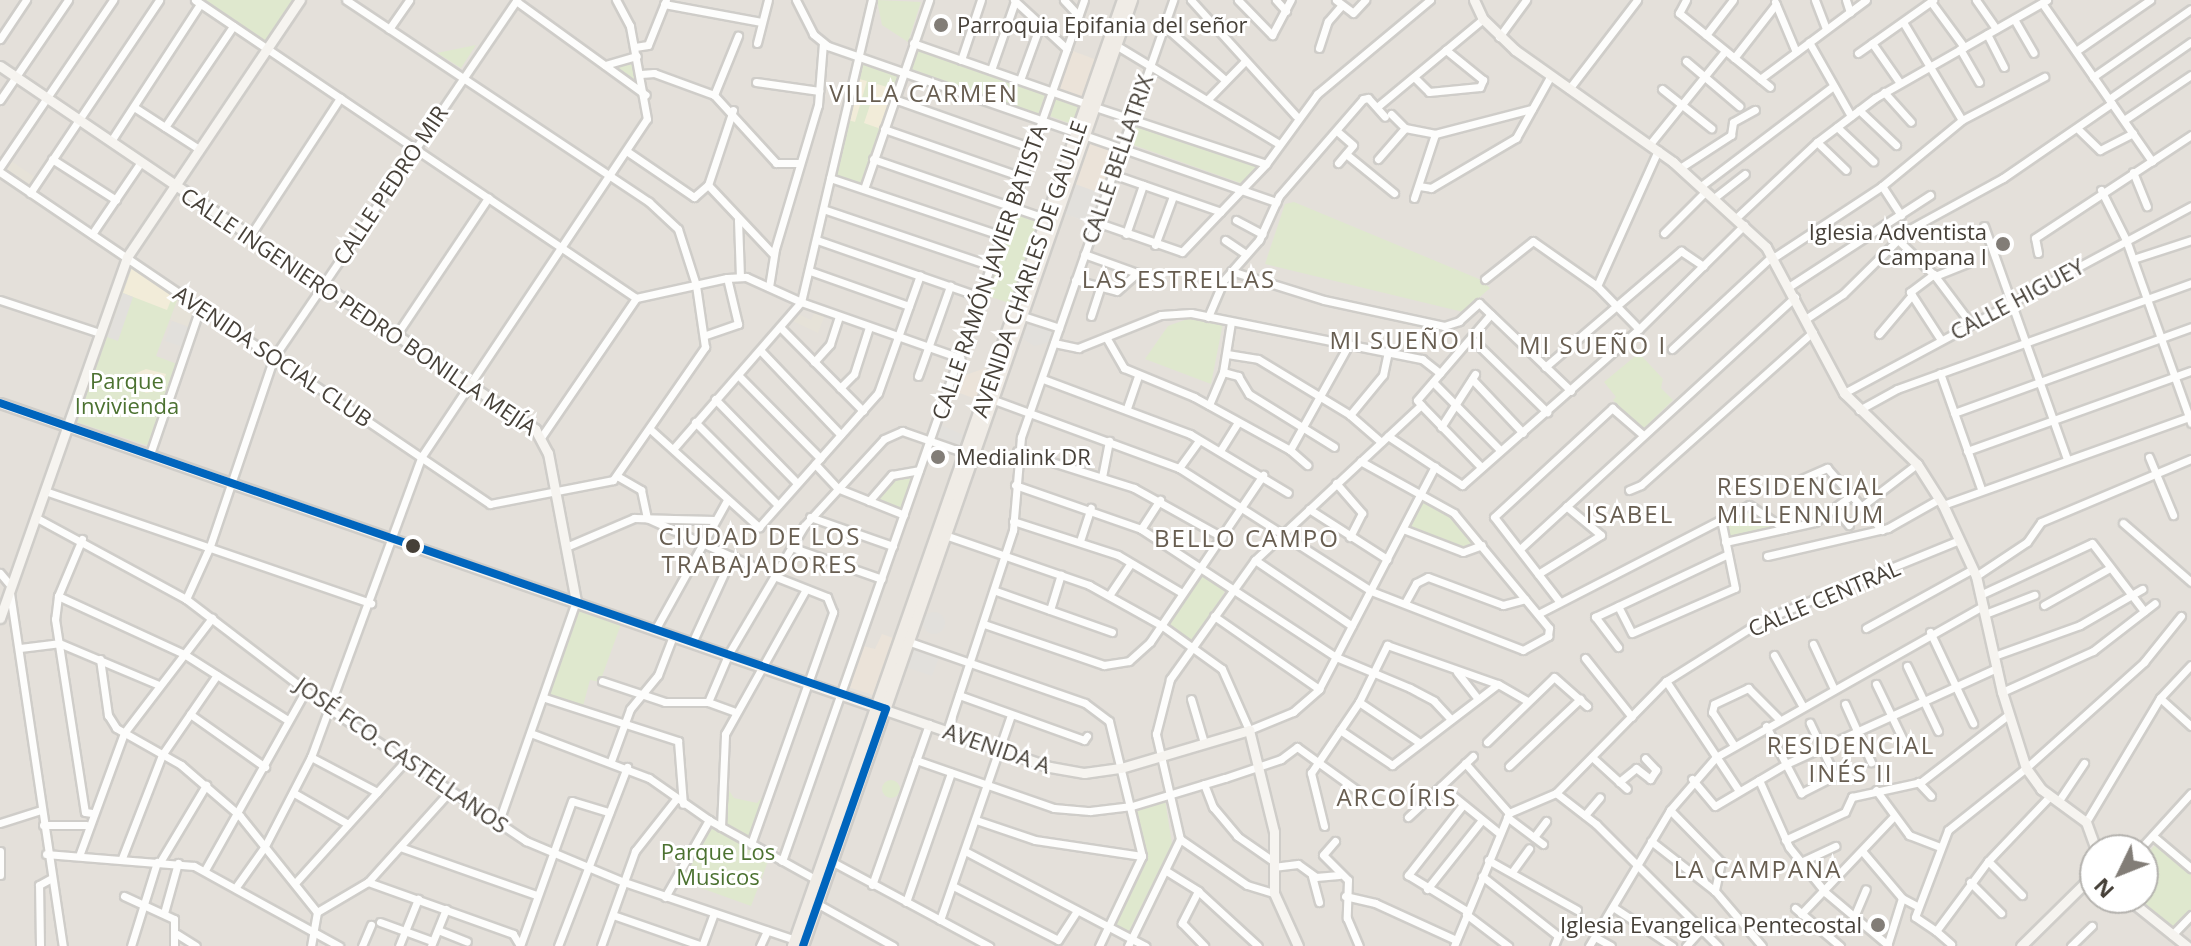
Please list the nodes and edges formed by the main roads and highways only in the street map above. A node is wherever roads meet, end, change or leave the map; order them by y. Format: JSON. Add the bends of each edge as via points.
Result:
{"nodes":[{"id":1,"x":1123,"y":0,"type":"edge"},
{"id":2,"x":1132,"y":0,"type":"edge"},
{"id":3,"x":1113,"y":43,"type":"junction"},
{"id":4,"x":1052,"y":220,"type":"junction"},
{"id":5,"x":970,"y":455,"type":"junction"},
{"id":6,"x":942,"y":534,"type":"junction"},
{"id":7,"x":882,"y":708,"type":"junction"},
{"id":8,"x":828,"y":860,"type":"junction"},
{"id":9,"x":797,"y":944,"type":"edge"}],
"edges":[{"from":1,"to":3,"type":"main road","name":"AVENIDA CHARLES DE GAULLE"},
{"from":2,"to":3,"type":"main road","name":"AVENIDA CHARLES DE GAULLE"},
{"from":3,"to":4,"type":"main road","name":"AVENIDA CHARLES DE GAULLE"},
{"from":4,"to":5,"type":"main road","name":"AVENIDA CHARLES DE GAULLE"},
{"from":4,"to":5,"type":"main road","name":"AVENIDA CHARLES DE GAULLE","via":[[994,400]]},
{"from":5,"to":6,"type":"main road","name":"AVENIDA CHARLES DE GAULLE"},
{"from":6,"to":7,"type":"main road","name":"AVENIDA CHARLES DE GAULLE"},
{"from":6,"to":7,"type":"main road","name":"AVENIDA CHARLES DE GAULLE","via":[[910,642]]},
{"from":7,"to":8,"type":"main road","name":"AVENIDA CHARLES DE GAULLE"},
{"from":8,"to":9,"type":"main road","name":"AVENIDA CHARLES DE GAULLE"},
{"from":8,"to":9,"type":"main road","name":"AVENIDA CHARLES DE GAULLE","via":[[818,904]]}]}
